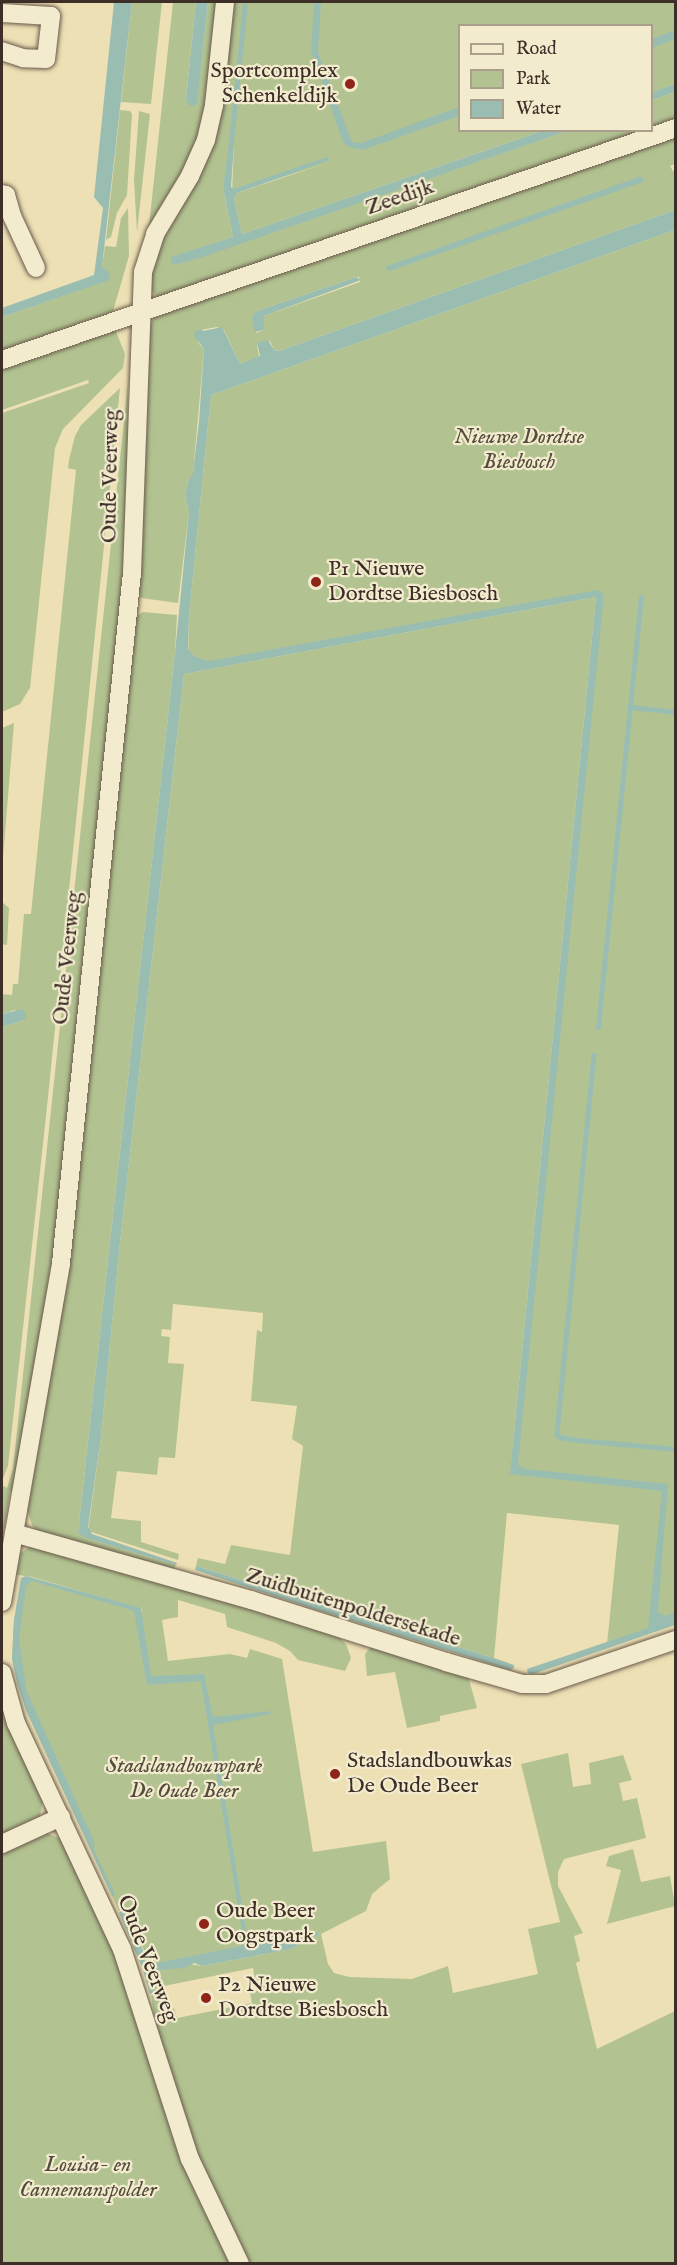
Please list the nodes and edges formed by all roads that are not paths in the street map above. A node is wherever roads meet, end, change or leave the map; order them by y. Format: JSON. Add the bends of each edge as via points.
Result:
{"nodes":[{"id":1,"x":225,"y":2,"type":"edge"},
{"id":2,"x":2,"y":13,"type":"edge"},
{"id":3,"x":2,"y":51,"type":"edge"},
{"id":4,"x":675,"y":128,"type":"edge"},
{"id":5,"x":2,"y":194,"type":"edge"},
{"id":6,"x":36,"y":268,"type":"dead end"},
{"id":7,"x":141,"y":313,"type":"junction"},
{"id":8,"x":2,"y":360,"type":"edge"},
{"id":9,"x":14,"y":1533,"type":"junction"},
{"id":10,"x":2,"y":1602,"type":"edge"},
{"id":11,"x":675,"y":1640,"type":"edge"},
{"id":12,"x":2,"y":1673,"type":"edge"},
{"id":13,"x":61,"y":1817,"type":"junction"},
{"id":14,"x":2,"y":1844,"type":"edge"},
{"id":15,"x":240,"y":2264,"type":"edge"}],
"edges":[{"from":1,"to":7,"type":"street","name":"Oude Veerweg","via":[[214,105],[206,140],[150,245],[142,272]]},
{"from":2,"to":3,"type":"street","via":[[51,16],[46,59],[23,58]]},
{"from":4,"to":7,"type":"street","name":"Zeedijk"},
{"from":5,"to":6,"type":"street","via":[[6,195]]},
{"from":7,"to":8,"type":"street","name":"Zeedijk"},
{"from":7,"to":9,"type":"street","name":"Oude Veerweg","via":[[132,573],[61,1263]]},
{"from":9,"to":10,"type":"street","name":"Oude Veerweg"},
{"from":9,"to":11,"type":"street","name":"Zuidbuitenpoldersekade","via":[[251,1600],[522,1684],[546,1684]]},
{"from":12,"to":13,"type":"street","name":"Oude Veerweg","via":[[16,1722]]},
{"from":13,"to":14,"type":"street"},
{"from":13,"to":15,"type":"street","name":"Oude Veerweg","via":[[122,1949],[190,2159]]}]}
